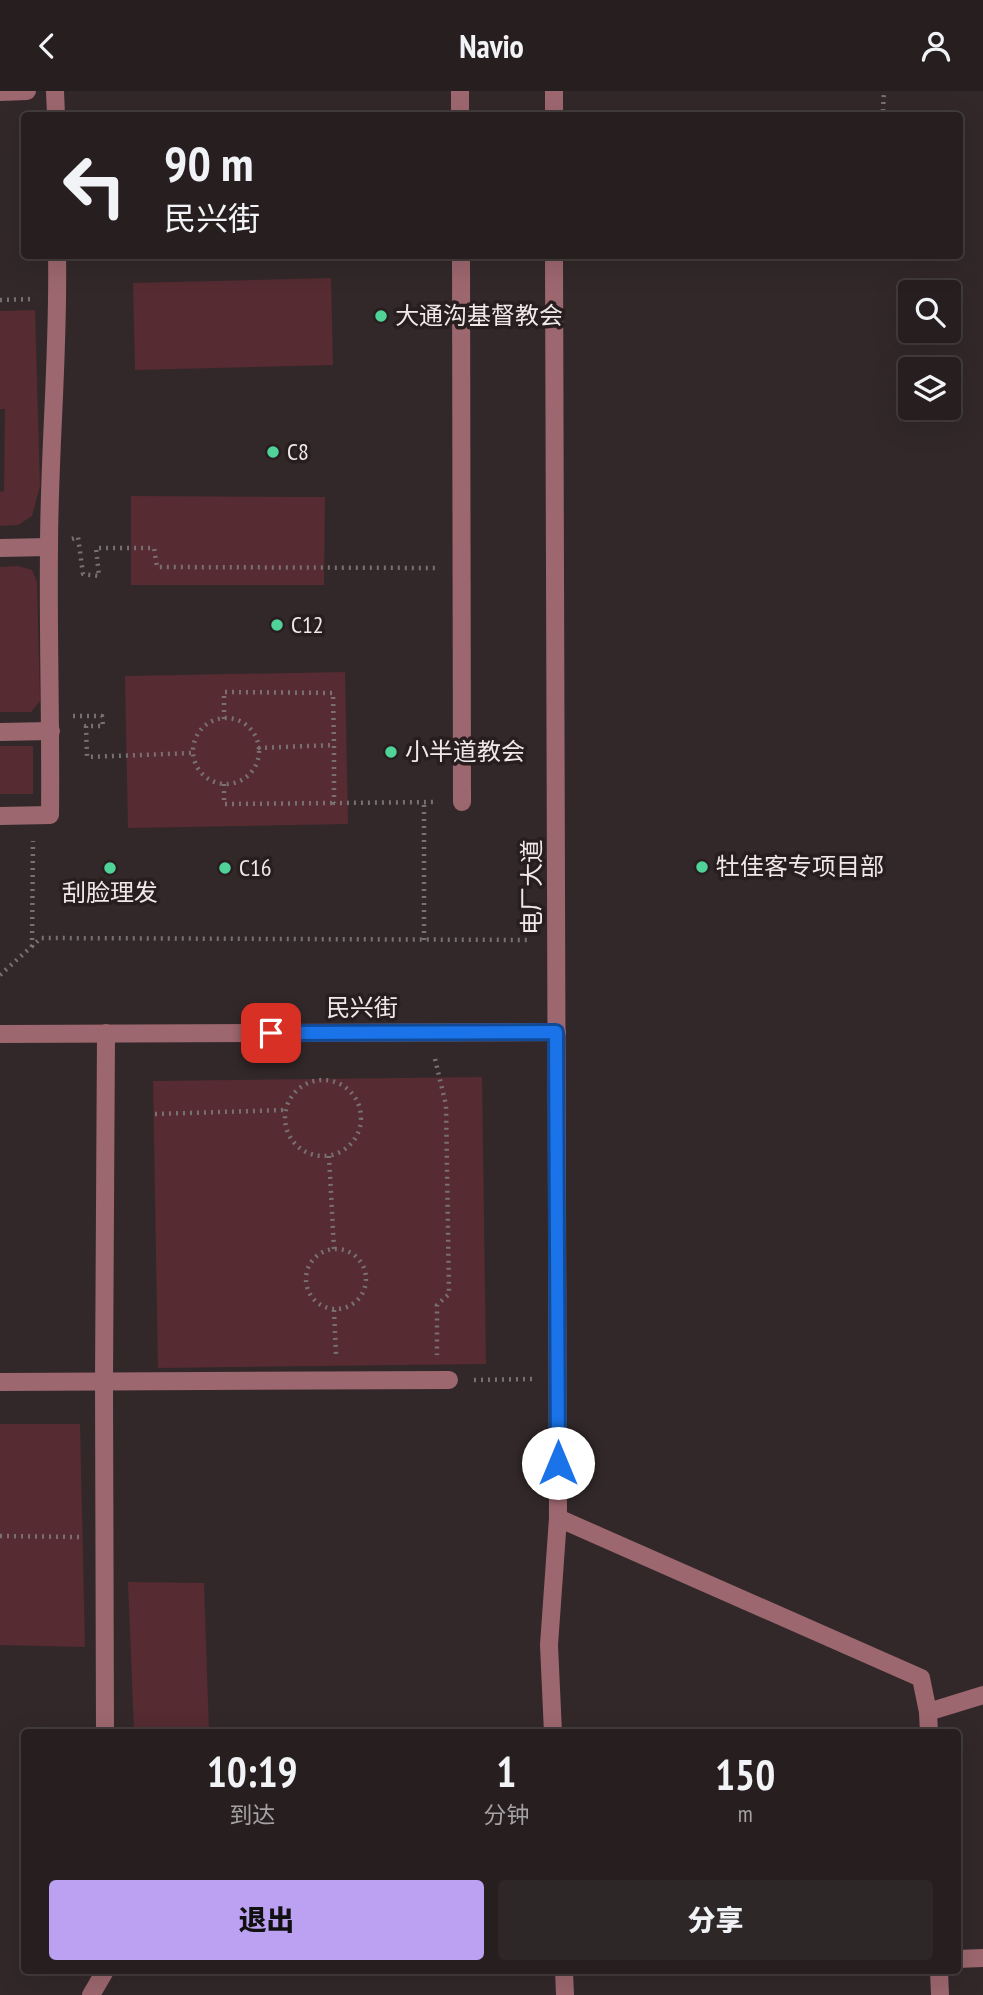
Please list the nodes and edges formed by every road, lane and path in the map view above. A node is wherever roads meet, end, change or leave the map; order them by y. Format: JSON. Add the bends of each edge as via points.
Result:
{"nodes":[{"id":1,"x":27,"y":91,"type":"edge"},
{"id":2,"x":55,"y":91,"type":"edge"},
{"id":3,"x":460,"y":91,"type":"edge"},
{"id":4,"x":554,"y":91,"type":"edge"},
{"id":5,"x":884,"y":91,"type":"edge"},
{"id":6,"x":0,"y":92,"type":"edge"},
{"id":7,"x":883,"y":111,"type":"dead end"},
{"id":8,"x":56,"y":112,"type":"edge"},
{"id":9,"x":460,"y":112,"type":"edge"},
{"id":10,"x":554,"y":112,"type":"edge"},
{"id":11,"x":57,"y":259,"type":"edge"},
{"id":12,"x":461,"y":259,"type":"edge"},
{"id":13,"x":554,"y":259,"type":"edge"},
{"id":14,"x":78,"y":537,"type":"dead end"},
{"id":15,"x":48,"y":547,"type":"junction"},
{"id":16,"x":0,"y":548,"type":"edge"},
{"id":17,"x":461,"y":568,"type":"junction"},
{"id":18,"x":224,"y":719,"type":"junction"},
{"id":19,"x":51,"y":723,"type":"junction"},
{"id":20,"x":0,"y":732,"type":"edge"},
{"id":21,"x":334,"y":745,"type":"junction"},
{"id":22,"x":258,"y":748,"type":"junction"},
{"id":23,"x":192,"y":753,"type":"junction"},
{"id":24,"x":224,"y":784,"type":"junction"},
{"id":25,"x":424,"y":802,"type":"junction"},
{"id":26,"x":461,"y":802,"type":"joint"},
{"id":27,"x":334,"y":803,"type":"junction"},
{"id":28,"x":33,"y":815,"type":"junction"},
{"id":29,"x":0,"y":816,"type":"edge"},
{"id":30,"x":424,"y":940,"type":"junction"},
{"id":31,"x":556,"y":941,"type":"junction"},
{"id":32,"x":32,"y":947,"type":"junction"},
{"id":33,"x":0,"y":975,"type":"edge"},
{"id":34,"x":556,"y":1032,"type":"junction"},
{"id":35,"x":106,"y":1033,"type":"junction"},
{"id":36,"x":0,"y":1034,"type":"edge"},
{"id":37,"x":433,"y":1051,"type":"dead end"},
{"id":38,"x":285,"y":1110,"type":"junction"},
{"id":39,"x":155,"y":1114,"type":"dead end"},
{"id":40,"x":329,"y":1155,"type":"junction"},
{"id":41,"x":334,"y":1249,"type":"junction"},
{"id":42,"x":334,"y":1310,"type":"junction"},
{"id":43,"x":557,"y":1379,"type":"junction"},
{"id":44,"x":337,"y":1380,"type":"junction"},
{"id":45,"x":443,"y":1380,"type":"junction"},
{"id":46,"x":104,"y":1381,"type":"junction"},
{"id":47,"x":0,"y":1382,"type":"edge"},
{"id":48,"x":558,"y":1518,"type":"junction"},
{"id":49,"x":0,"y":1536,"type":"edge"},
{"id":50,"x":104,"y":1537,"type":"junction"},
{"id":51,"x":983,"y":1695,"type":"edge"},
{"id":52,"x":928,"y":1712,"type":"junction"},
{"id":53,"x":105,"y":1729,"type":"edge"},
{"id":54,"x":553,"y":1729,"type":"edge"},
{"id":55,"x":929,"y":1729,"type":"edge"},
{"id":56,"x":983,"y":1958,"type":"edge"},
{"id":57,"x":961,"y":1959,"type":"edge"},
{"id":58,"x":102,"y":1974,"type":"edge"},
{"id":59,"x":564,"y":1974,"type":"edge"},
{"id":60,"x":939,"y":1974,"type":"edge"},
{"id":61,"x":91,"y":1995,"type":"edge"},
{"id":62,"x":565,"y":1995,"type":"edge"},
{"id":63,"x":940,"y":1995,"type":"edge"}],
"edges":[{"from":1,"to":6,"type":"street"},
{"from":2,"to":8,"type":"street"},
{"from":3,"to":9,"type":"street"},
{"from":4,"to":10,"type":"street"},
{"from":5,"to":7,"type":"path"},
{"from":11,"to":15,"type":"street"},
{"from":12,"to":17,"type":"street"},
{"from":13,"to":31,"type":"street","name":"电厂大道"},
{"from":14,"to":17,"type":"path","via":[[83,574],[99,576],[96,548],[155,548],[157,568]]},
{"from":15,"to":16,"type":"street"},
{"from":15,"to":19,"type":"street"},
{"from":17,"to":26,"type":"street"},
{"from":18,"to":21,"type":"path","via":[[223,692],[333,693]]},
{"from":18,"to":22,"type":"path","via":[[248,727]]},
{"from":18,"to":23,"type":"path","via":[[199,732]]},
{"from":19,"to":20,"type":"street"},
{"from":19,"to":23,"type":"path","via":[[102,716],[103,726],[86,726],[87,757]]},
{"from":19,"to":28,"type":"street","via":[[50,815]]},
{"from":21,"to":22,"type":"path"},
{"from":21,"to":27,"type":"path"},
{"from":22,"to":24,"type":"path","via":[[248,776]]},
{"from":23,"to":24,"type":"path","via":[[208,780]]},
{"from":24,"to":27,"type":"path","via":[[224,804]]},
{"from":25,"to":26,"type":"path"},
{"from":25,"to":27,"type":"path"},
{"from":25,"to":30,"type":"path"},
{"from":28,"to":29,"type":"street"},
{"from":28,"to":32,"type":"path"},
{"from":30,"to":31,"type":"path"},
{"from":30,"to":32,"type":"path","via":[[41,939]]},
{"from":31,"to":34,"type":"street","name":"电厂大道"},
{"from":32,"to":33,"type":"path"},
{"from":34,"to":35,"type":"street","name":"民兴街"},
{"from":34,"to":43,"type":"street","name":"电厂大道"},
{"from":35,"to":36,"type":"street","name":"民兴街"},
{"from":35,"to":46,"type":"street"},
{"from":37,"to":45,"type":"path","via":[[446,1105],[449,1294],[437,1305]]},
{"from":38,"to":39,"type":"path"},
{"from":38,"to":40,"type":"path","via":[[289,1135],[297,1146],[308,1153]]},
{"from":38,"to":40,"type":"path","via":[[298,1088],[321,1079],[333,1080],[354,1094],[360,1105],[360,1129],[345,1150]]},
{"from":40,"to":41,"type":"path"},
{"from":41,"to":42,"type":"path","via":[[313,1259],[306,1286],[316,1303]]},
{"from":41,"to":42,"type":"path","via":[[351,1252],[366,1277],[354,1304]]},
{"from":42,"to":44,"type":"path"},
{"from":43,"to":45,"type":"path"},
{"from":43,"to":48,"type":"street","name":"电厂大道"},
{"from":44,"to":45,"type":"street"},
{"from":44,"to":46,"type":"street"},
{"from":46,"to":47,"type":"street"},
{"from":46,"to":50,"type":"street"},
{"from":48,"to":52,"type":"street","via":[[921,1678]]},
{"from":48,"to":54,"type":"street","name":"电厂大道","via":[[549,1644]]},
{"from":49,"to":50,"type":"path"},
{"from":50,"to":53,"type":"street"},
{"from":51,"to":52,"type":"street"},
{"from":52,"to":55,"type":"street"},
{"from":56,"to":57,"type":"street"},
{"from":58,"to":61,"type":"street"},
{"from":59,"to":62,"type":"street"},
{"from":60,"to":63,"type":"street"}]}
